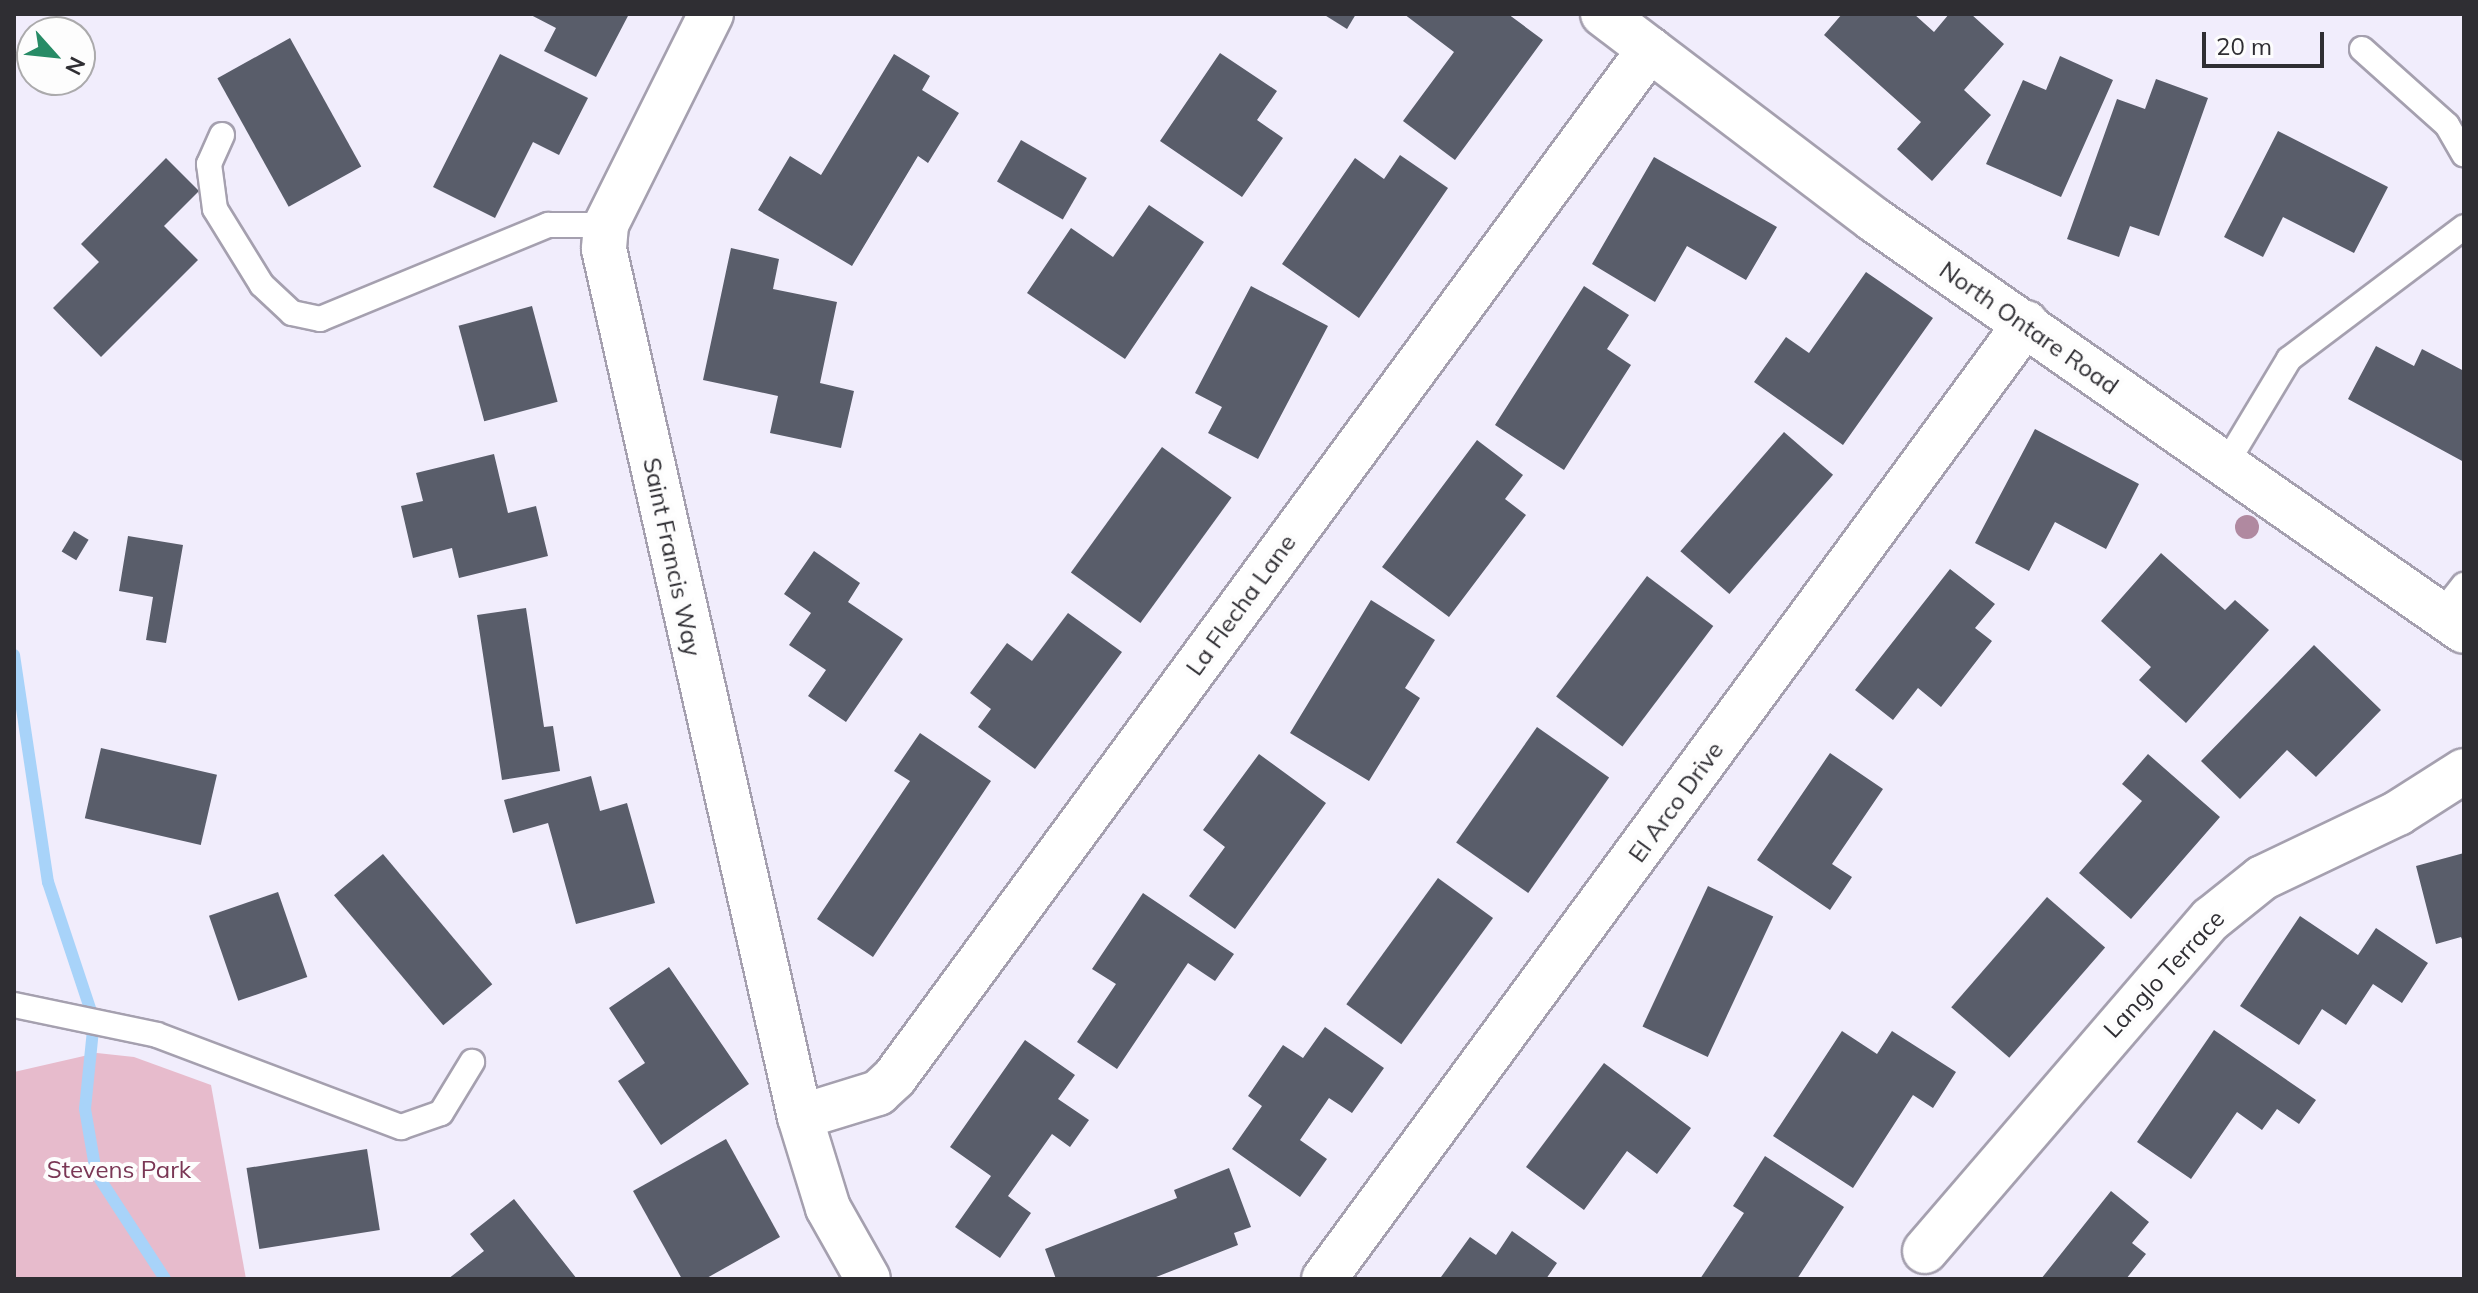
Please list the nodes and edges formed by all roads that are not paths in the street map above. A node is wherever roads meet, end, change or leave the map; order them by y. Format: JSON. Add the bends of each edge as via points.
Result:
{"nodes":[{"id":1,"x":711,"y":14,"type":"edge"},
{"id":2,"x":1603,"y":14,"type":"edge"},
{"id":3,"x":1650,"y":49,"type":"junction"},
{"id":4,"x":2362,"y":49,"type":"dead end"},
{"id":5,"x":222,"y":135,"type":"dead end"},
{"id":6,"x":2464,"y":154,"type":"edge"},
{"id":7,"x":606,"y":225,"type":"junction"},
{"id":8,"x":2464,"y":227,"type":"edge"},
{"id":9,"x":2026,"y":323,"type":"junction"},
{"id":10,"x":2223,"y":469,"type":"junction"},
{"id":11,"x":2456,"y":610,"type":"edge"},
{"id":12,"x":2464,"y":771,"type":"edge"},
{"id":13,"x":14,"y":1005,"type":"edge"},
{"id":14,"x":472,"y":1062,"type":"dead end"},
{"id":15,"x":800,"y":1117,"type":"junction"},
{"id":16,"x":1925,"y":1251,"type":"dead end"},
{"id":17,"x":868,"y":1279,"type":"edge"},
{"id":18,"x":1324,"y":1279,"type":"edge"}],
"edges":[{"from":1,"to":7,"type":"street"},
{"from":2,"to":3,"type":"street","name":"North Ontare Road"},
{"from":3,"to":9,"type":"street","name":"North Ontare Road","via":[[1873,219]]},
{"from":3,"to":15,"type":"street","name":"La Flecha Lane","via":[[895,1077],[878,1093]]},
{"from":4,"to":6,"type":"lane","via":[[2447,125]]},
{"from":5,"to":7,"type":"lane","via":[[209,164],[215,209],[262,285],[292,313],[320,319],[548,225]]},
{"from":7,"to":15,"type":"street","name":"Saint Francis Way","via":[[611,280]]},
{"from":8,"to":10,"type":"lane","via":[[2289,359]]},
{"from":9,"to":10,"type":"street","name":"North Ontare Road"},
{"from":9,"to":18,"type":"street","name":"El Arco Drive"},
{"from":10,"to":11,"type":"street","name":"North Ontare Road"},
{"from":12,"to":16,"type":"street","name":"Langlo Terrace","via":[[2398,813],[2262,878],[2211,919]]},
{"from":13,"to":14,"type":"lane","via":[[112,1024],[401,1127],[441,1113]]},
{"from":15,"to":17,"type":"street","via":[[828,1208]]}]}
